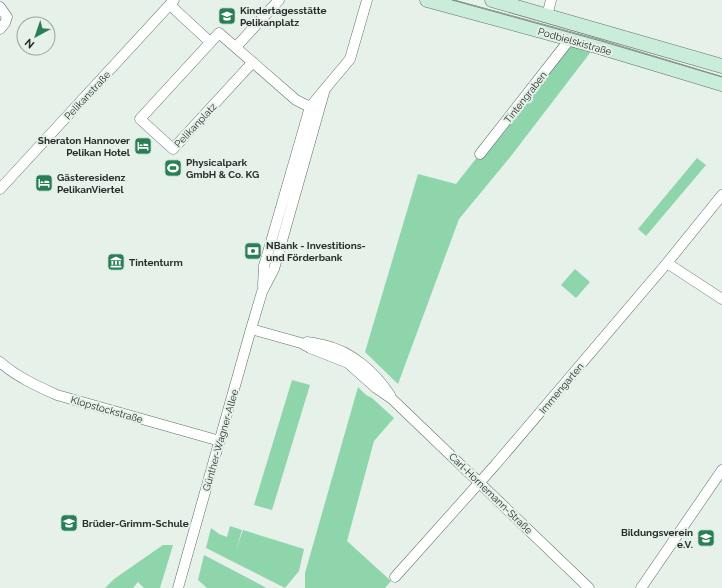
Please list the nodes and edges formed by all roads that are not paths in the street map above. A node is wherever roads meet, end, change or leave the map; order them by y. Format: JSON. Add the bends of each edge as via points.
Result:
{"nodes":[{"id":1,"x":279,"y":0,"type":"edge"},
{"id":2,"x":367,"y":0,"type":"edge"},
{"id":3,"x":427,"y":0,"type":"edge"},
{"id":4,"x":492,"y":0,"type":"edge"},
{"id":5,"x":551,"y":0,"type":"edge"},
{"id":6,"x":172,"y":2,"type":"edge"},
{"id":7,"x":0,"y":7,"type":"edge"},
{"id":8,"x":547,"y":16,"type":"junction"},
{"id":9,"x":0,"y":29,"type":"edge"},
{"id":10,"x":570,"y":39,"type":"junction"},
{"id":11,"x":210,"y":42,"type":"junction"},
{"id":12,"x":236,"y":47,"type":"junction"},
{"id":13,"x":253,"y":62,"type":"junction"},
{"id":14,"x":722,"y":66,"type":"edge"},
{"id":15,"x":722,"y":84,"type":"edge"},
{"id":16,"x":324,"y":89,"type":"junction"},
{"id":17,"x":310,"y":106,"type":"junction"},
{"id":18,"x":480,"y":154,"type":"dead end"},
{"id":19,"x":0,"y":189,"type":"edge"},
{"id":20,"x":722,"y":195,"type":"edge"},
{"id":21,"x":667,"y":263,"type":"junction"},
{"id":22,"x":262,"y":292,"type":"junction"},
{"id":23,"x":722,"y":299,"type":"edge"},
{"id":24,"x":251,"y":329,"type":"junction"},
{"id":25,"x":0,"y":362,"type":"edge"},
{"id":26,"x":220,"y":441,"type":"junction"},
{"id":27,"x":722,"y":470,"type":"edge"},
{"id":28,"x":480,"y":482,"type":"junction"},
{"id":29,"x":395,"y":577,"type":"dead end"},
{"id":30,"x":178,"y":588,"type":"edge"},
{"id":31,"x":589,"y":588,"type":"edge"},
{"id":32,"x":641,"y":588,"type":"edge"}],
"edges":[{"from":1,"to":12,"type":"street"},
{"from":2,"to":16,"type":"street","name":"Günther-Wagner-Allee","via":[[350,59]]},
{"from":3,"to":10,"type":"main road","name":"Podbielskistraße"},
{"from":4,"to":8,"type":"main road","name":"Podbielskistraße"},
{"from":5,"to":8,"type":"street"},
{"from":6,"to":11,"type":"street"},
{"from":6,"to":19,"type":"street","name":"Pelikanstraße"},
{"from":7,"to":9,"type":"street","via":[[8,17]]},
{"from":8,"to":14,"type":"main road","name":"Podbielskistraße"},
{"from":10,"to":15,"type":"main road","name":"Podbielskistraße"},
{"from":10,"to":18,"type":"street","name":"Tintengraben"},
{"from":11,"to":12,"type":"street","via":[[219,33]]},
{"from":11,"to":13,"type":"street","name":"Pelikanplatz","via":[[140,119],[173,149]]},
{"from":12,"to":13,"type":"street"},
{"from":13,"to":17,"type":"street","via":[[296,100]]},
{"from":16,"to":17,"type":"street","name":"Günther-Wagner-Allee"},
{"from":16,"to":22,"type":"street","name":"Günther-Wagner-Allee","via":[[274,269]]},
{"from":17,"to":22,"type":"street","name":"Günther-Wagner-Allee","via":[[264,266]]},
{"from":20,"to":21,"type":"street","name":"Immengarten"},
{"from":21,"to":23,"type":"street"},
{"from":21,"to":28,"type":"street","name":"Immengarten"},
{"from":22,"to":24,"type":"street","name":"Günther-Wagner-Allee"},
{"from":24,"to":26,"type":"street","name":"Günther-Wagner-Allee"},
{"from":24,"to":28,"type":"street","name":"Carl-Hornemann-Straße","via":[[301,343],[311,342],[332,347],[360,362],[382,383],[392,399]]},
{"from":25,"to":26,"type":"street","name":"Klopstockstraße","via":[[17,376],[57,395]]},
{"from":26,"to":30,"type":"street","name":"Günther-Wagner-Allee"},
{"from":27,"to":32,"type":"street"},
{"from":28,"to":29,"type":"street","name":"Immengarten"},
{"from":28,"to":31,"type":"street","name":"Carl-Hornemann-Straße"}]}
